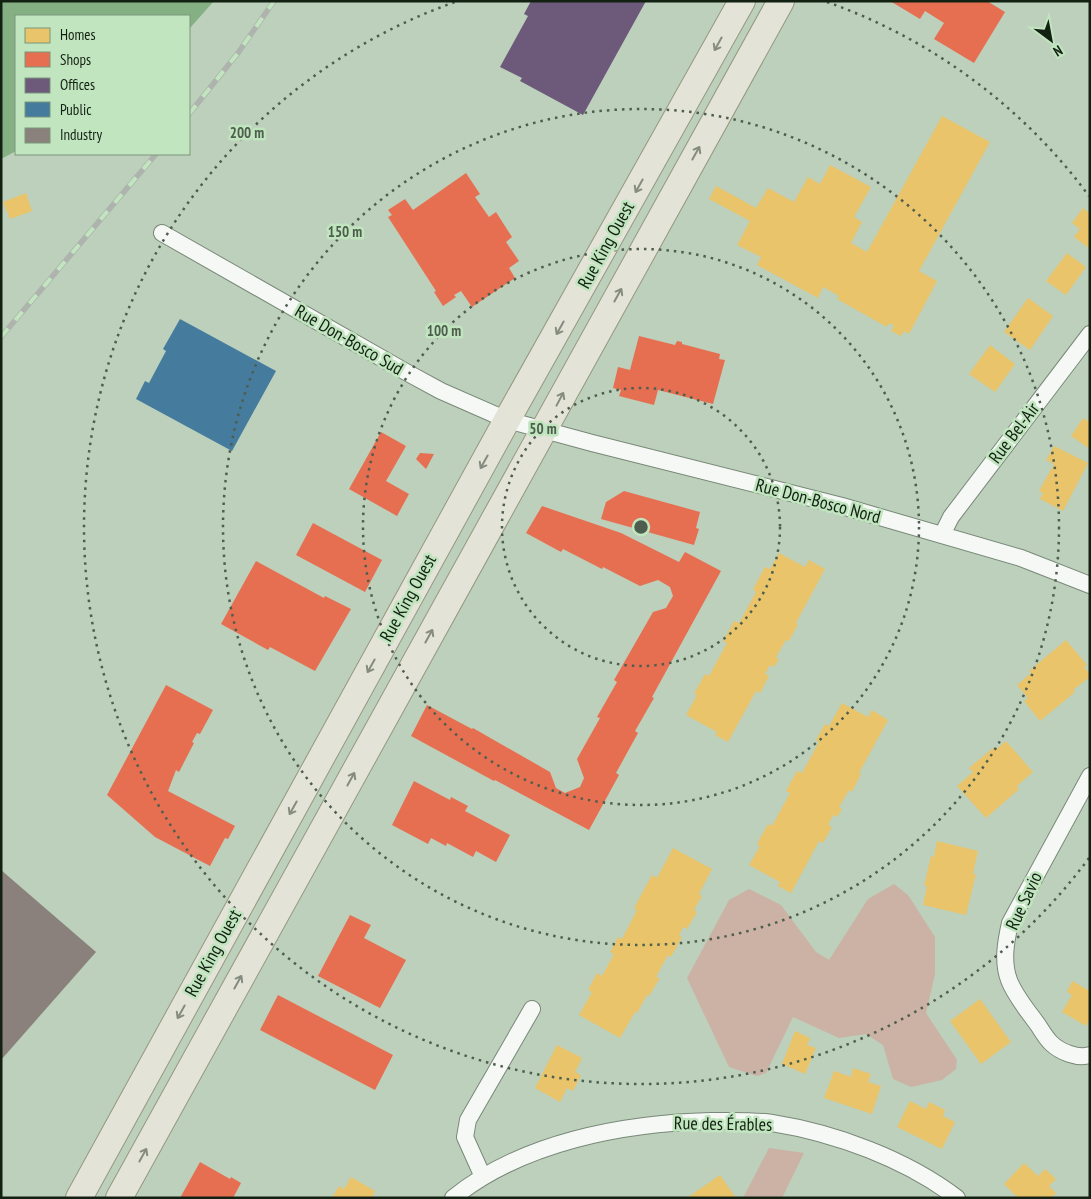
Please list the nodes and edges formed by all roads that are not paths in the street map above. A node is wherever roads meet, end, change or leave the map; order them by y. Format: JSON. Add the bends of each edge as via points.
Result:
{"nodes":[{"id":1,"x":742,"y":1,"type":"edge"},
{"id":2,"x":781,"y":1,"type":"edge"},
{"id":3,"x":162,"y":233,"type":"dead end"},
{"id":4,"x":1090,"y":334,"type":"edge"},
{"id":5,"x":507,"y":420,"type":"junction"},
{"id":6,"x":543,"y":430,"type":"junction"},
{"id":7,"x":942,"y":535,"type":"junction"},
{"id":8,"x":1090,"y":585,"type":"edge"},
{"id":9,"x":1090,"y":776,"type":"edge"},
{"id":10,"x":532,"y":1009,"type":"dead end"},
{"id":11,"x":1090,"y":1056,"type":"edge"},
{"id":12,"x":483,"y":1177,"type":"junction"},
{"id":13,"x":79,"y":1198,"type":"edge"},
{"id":14,"x":119,"y":1198,"type":"edge"},
{"id":15,"x":453,"y":1198,"type":"edge"},
{"id":16,"x":957,"y":1198,"type":"edge"}],
"edges":[{"from":1,"to":5,"type":"main road","name":"Rue King Ouest","one_way":true},
{"from":6,"to":2,"type":"main road","name":"Rue King Ouest","one_way":true},
{"from":3,"to":5,"type":"street","name":"Rue Don-Bosco Sud","via":[[441,391]]},
{"from":4,"to":7,"type":"street","name":"Rue Bel-Air","via":[[951,516]]},
{"from":5,"to":6,"type":"street","name":"Rue Don-Bosco Sud"},
{"from":5,"to":13,"type":"main road","name":"Rue King Ouest","one_way":true},
{"from":6,"to":7,"type":"street","name":"Rue Don-Bosco Nord","via":[[842,506]]},
{"from":14,"to":6,"type":"main road","name":"Rue King Ouest","one_way":true},
{"from":7,"to":8,"type":"street","name":"Rue Don-Bosco Nord","via":[[1021,558]]},
{"from":9,"to":11,"type":"street","name":"Rue Savio","via":[[1010,923],[1005,958],[1008,979],[1017,996],[1051,1044],[1066,1053]]},
{"from":10,"to":12,"type":"street","via":[[468,1120],[466,1138]]},
{"from":12,"to":15,"type":"street","name":"Rue des Érables"},
{"from":12,"to":16,"type":"street","name":"Rue des Érables","via":[[538,1152],[610,1131],[657,1124],[738,1121],[771,1123],[841,1140],[919,1172]]}]}
